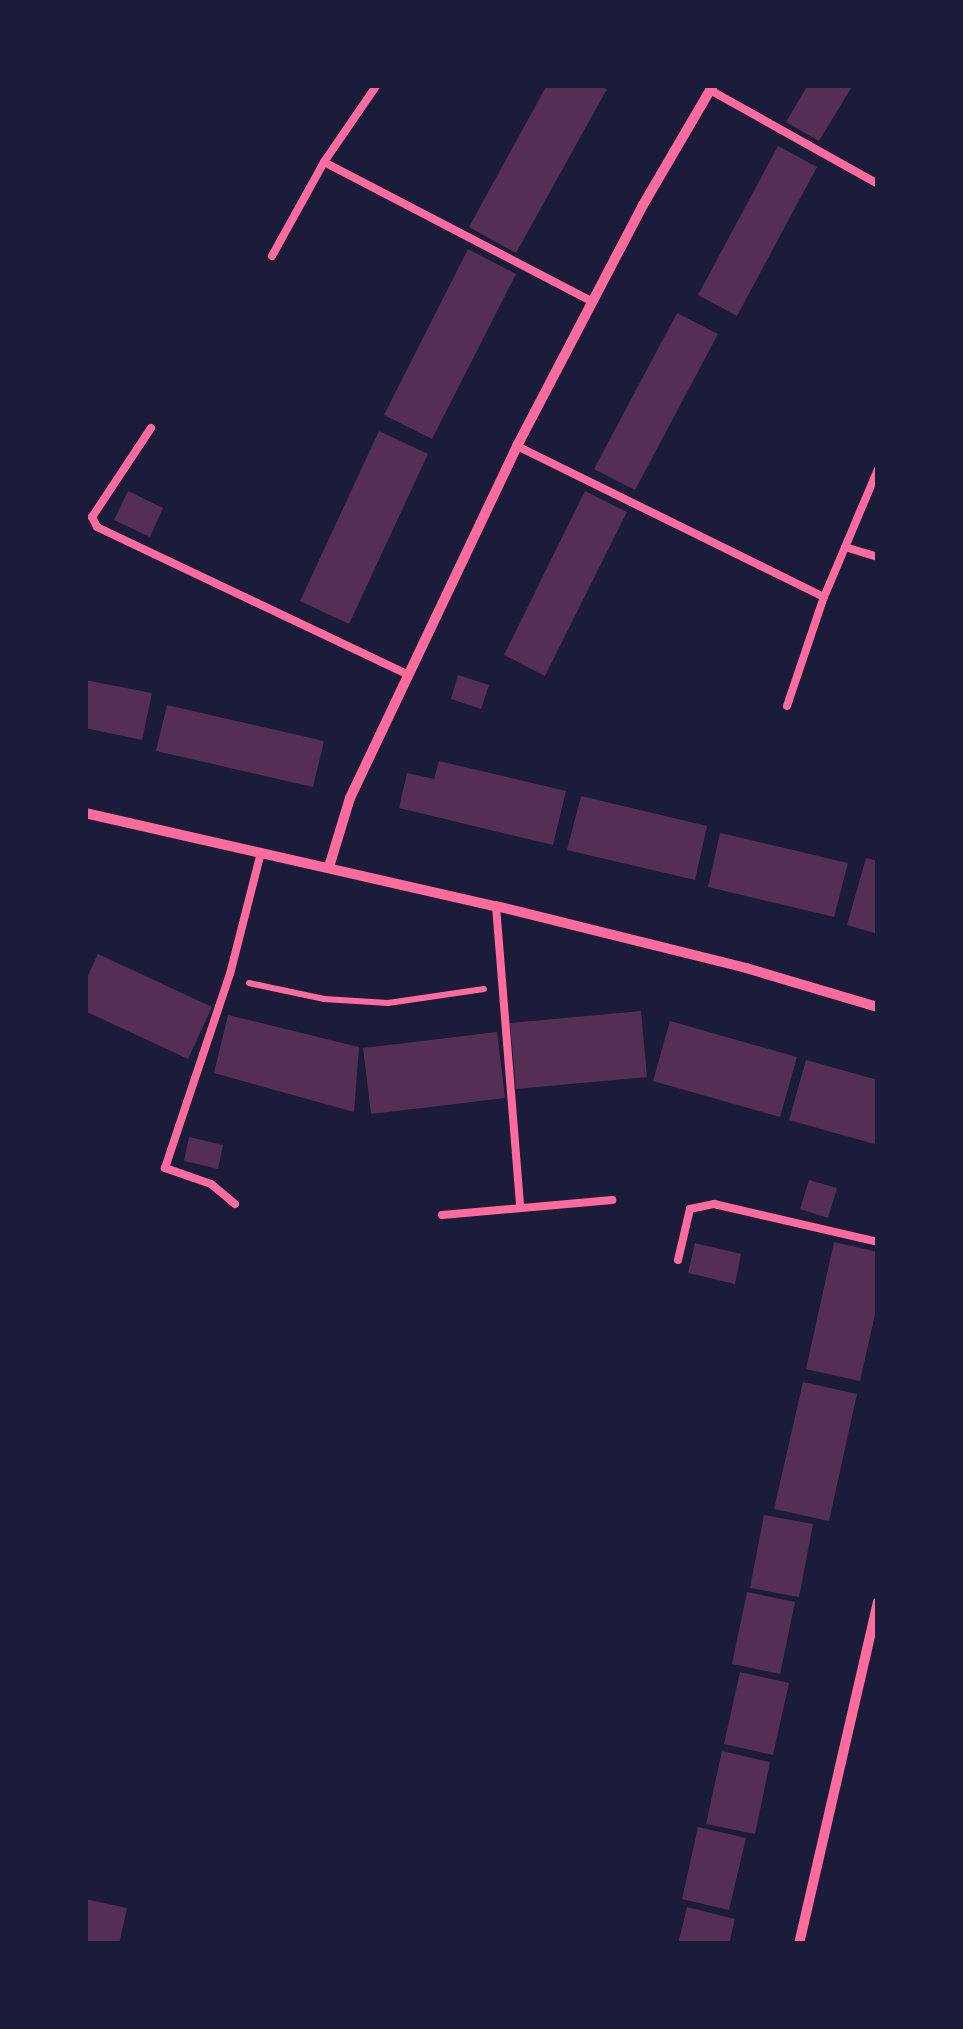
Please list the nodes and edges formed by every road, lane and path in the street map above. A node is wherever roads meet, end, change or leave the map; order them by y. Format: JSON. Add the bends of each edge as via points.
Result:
{"nodes":[{"id":1,"x":376,"y":85,"type":"edge"},
{"id":2,"x":711,"y":87,"type":"edge"},
{"id":3,"x":324,"y":162,"type":"junction"},
{"id":4,"x":878,"y":184,"type":"edge"},
{"id":5,"x":272,"y":256,"type":"dead end"},
{"id":6,"x":592,"y":302,"type":"junction"},
{"id":7,"x":151,"y":428,"type":"dead end"},
{"id":8,"x":518,"y":446,"type":"junction"},
{"id":9,"x":878,"y":469,"type":"edge"},
{"id":10,"x":846,"y":547,"type":"junction"},
{"id":11,"x":878,"y":557,"type":"edge"},
{"id":12,"x":824,"y":598,"type":"junction"},
{"id":13,"x":406,"y":674,"type":"junction"},
{"id":14,"x":787,"y":706,"type":"dead end"},
{"id":15,"x":85,"y":813,"type":"edge"},
{"id":16,"x":262,"y":851,"type":"junction"},
{"id":17,"x":329,"y":868,"type":"junction"},
{"id":18,"x":496,"y":906,"type":"junction"},
{"id":19,"x":230,"y":974,"type":"junction"},
{"id":20,"x":500,"y":988,"type":"junction"},
{"id":21,"x":878,"y":1006,"type":"edge"},
{"id":22,"x":612,"y":1200,"type":"dead end"},
{"id":23,"x":235,"y":1204,"type":"dead end"},
{"id":24,"x":520,"y":1205,"type":"junction"},
{"id":25,"x":442,"y":1215,"type":"dead end"},
{"id":26,"x":878,"y":1242,"type":"edge"},
{"id":27,"x":678,"y":1260,"type":"dead end"},
{"id":28,"x":878,"y":1602,"type":"edge"},
{"id":29,"x":799,"y":1944,"type":"edge"}],
"edges":[{"from":1,"to":3,"type":"lane"},
{"from":2,"to":4,"type":"lane"},
{"from":2,"to":6,"type":"street"},
{"from":3,"to":5,"type":"lane"},
{"from":3,"to":6,"type":"lane"},
{"from":6,"to":8,"type":"street"},
{"from":7,"to":13,"type":"lane","via":[[92,518],[97,527]]},
{"from":8,"to":12,"type":"lane"},
{"from":8,"to":13,"type":"street"},
{"from":9,"to":10,"type":"lane"},
{"from":10,"to":11,"type":"lane"},
{"from":10,"to":12,"type":"lane"},
{"from":12,"to":14,"type":"lane"},
{"from":13,"to":17,"type":"street","via":[[350,798]]},
{"from":15,"to":16,"type":"street"},
{"from":16,"to":17,"type":"street"},
{"from":16,"to":19,"type":"lane"},
{"from":17,"to":18,"type":"street"},
{"from":18,"to":20,"type":"lane"},
{"from":18,"to":21,"type":"street"},
{"from":19,"to":20,"type":"path","via":[[324,999],[388,1003]]},
{"from":19,"to":23,"type":"lane","via":[[165,1168],[212,1184]]},
{"from":20,"to":24,"type":"lane"},
{"from":22,"to":24,"type":"lane"},
{"from":24,"to":25,"type":"lane"},
{"from":26,"to":27,"type":"lane","via":[[714,1204],[690,1209]]},
{"from":28,"to":29,"type":"street"}]}
